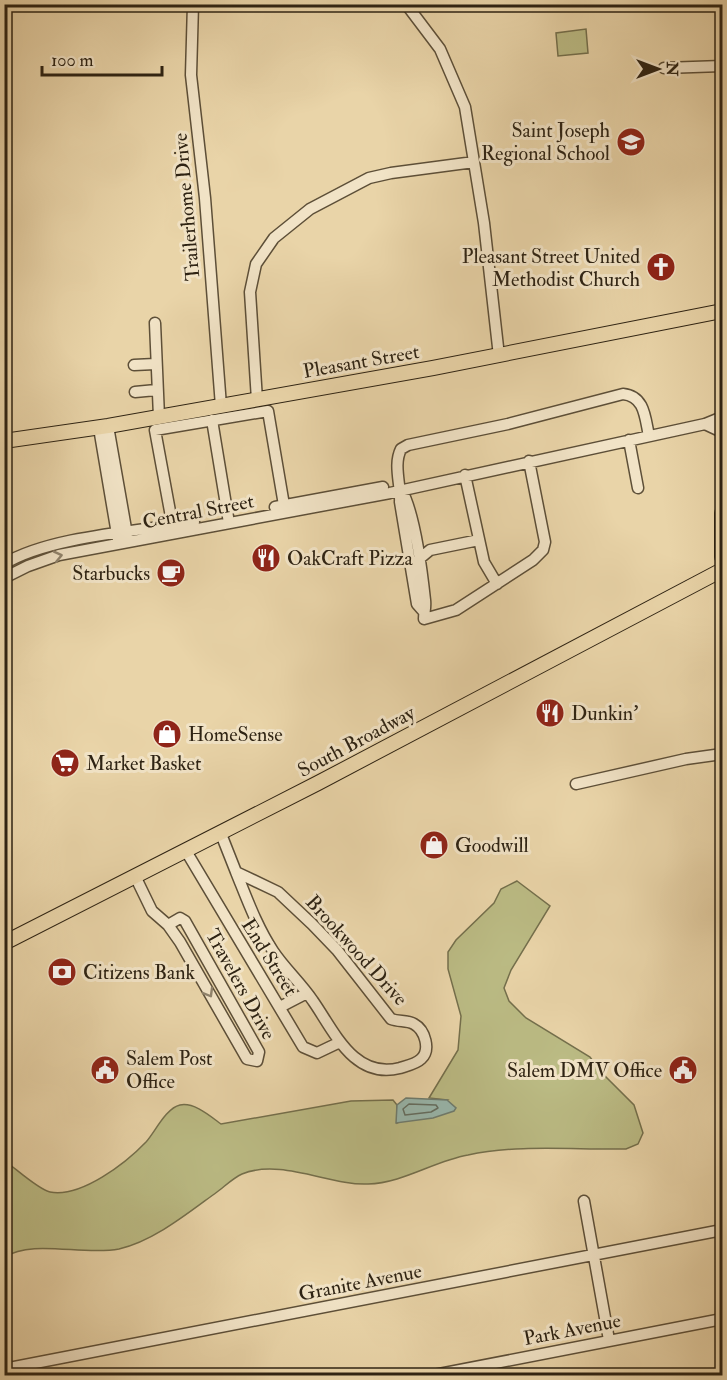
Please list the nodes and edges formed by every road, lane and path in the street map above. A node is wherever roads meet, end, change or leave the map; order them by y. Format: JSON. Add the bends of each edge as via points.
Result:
{"nodes":[{"id":1,"x":193,"y":4,"type":"edge"},
{"id":2,"x":406,"y":4,"type":"edge"},
{"id":3,"x":723,"y":66,"type":"edge"},
{"id":4,"x":663,"y":68,"type":"dead end"},
{"id":5,"x":474,"y":162,"type":"junction"},
{"id":6,"x":723,"y":311,"type":"edge"},
{"id":7,"x":154,"y":323,"type":"dead end"},
{"id":8,"x":499,"y":356,"type":"junction"},
{"id":9,"x":155,"y":364,"type":"junction"},
{"id":10,"x":134,"y":366,"type":"dead end"},
{"id":11,"x":156,"y":390,"type":"junction"},
{"id":12,"x":135,"y":392,"type":"dead end"},
{"id":13,"x":257,"y":400,"type":"junction"},
{"id":14,"x":221,"y":406,"type":"junction"},
{"id":15,"x":723,"y":417,"type":"edge"},
{"id":16,"x":212,"y":420,"type":"junction"},
{"id":17,"x":157,"y":424,"type":"junction"},
{"id":18,"x":705,"y":424,"type":"junction"},
{"id":19,"x":103,"y":427,"type":"junction"},
{"id":20,"x":723,"y":432,"type":"edge"},
{"id":21,"x":649,"y":436,"type":"junction"},
{"id":22,"x":629,"y":440,"type":"junction"},
{"id":23,"x":4,"y":441,"type":"edge"},
{"id":24,"x":529,"y":461,"type":"junction"},
{"id":25,"x":465,"y":475,"type":"junction"},
{"id":26,"x":401,"y":488,"type":"junction"},
{"id":27,"x":638,"y":488,"type":"dead end"},
{"id":28,"x":285,"y":509,"type":"junction"},
{"id":29,"x":723,"y":513,"type":"edge"},
{"id":30,"x":229,"y":519,"type":"junction"},
{"id":31,"x":173,"y":529,"type":"junction"},
{"id":32,"x":123,"y":539,"type":"junction"},
{"id":33,"x":479,"y":540,"type":"junction"},
{"id":34,"x":416,"y":546,"type":"junction"},
{"id":35,"x":430,"y":550,"type":"junction"},
{"id":36,"x":723,"y":557,"type":"edge"},
{"id":37,"x":418,"y":560,"type":"junction"},
{"id":38,"x":4,"y":564,"type":"edge"},
{"id":39,"x":723,"y":570,"type":"edge"},
{"id":40,"x":4,"y":578,"type":"edge"},
{"id":41,"x":497,"y":584,"type":"junction"},
{"id":42,"x":424,"y":616,"type":"junction"},
{"id":43,"x":723,"y":754,"type":"edge"},
{"id":44,"x":576,"y":784,"type":"dead end"},
{"id":45,"x":221,"y":834,"type":"junction"},
{"id":46,"x":186,"y":851,"type":"junction"},
{"id":47,"x":236,"y":872,"type":"junction"},
{"id":48,"x":135,"y":876,"type":"junction"},
{"id":49,"x":168,"y":925,"type":"junction"},
{"id":50,"x":4,"y":943,"type":"edge"},
{"id":51,"x":307,"y":993,"type":"junction"},
{"id":52,"x":280,"y":1007,"type":"junction"},
{"id":53,"x":338,"y":1043,"type":"junction"},
{"id":54,"x":584,"y":1201,"type":"dead end"},
{"id":55,"x":723,"y":1230,"type":"edge"},
{"id":56,"x":594,"y":1255,"type":"junction"},
{"id":57,"x":723,"y":1319,"type":"edge"},
{"id":58,"x":609,"y":1340,"type":"junction"},
{"id":59,"x":4,"y":1369,"type":"edge"},
{"id":60,"x":468,"y":1372,"type":"edge"},
{"id":61,"x":429,"y":1376,"type":"edge"}],
"edges":[{"from":1,"to":14,"type":"street","name":"Trailerhome Drive","via":[[191,75]]},
{"from":2,"to":5,"type":"street","via":[[452,72],[465,107]]},
{"from":3,"to":4,"type":"street"},
{"from":5,"to":8,"type":"street"},
{"from":5,"to":13,"type":"street","via":[[369,178],[310,209],[269,244],[256,264],[250,292]]},
{"from":6,"to":8,"type":"main road","name":"Pleasant Street"},
{"from":7,"to":9,"type":"street"},
{"from":8,"to":13,"type":"main road","name":"Pleasant Street"},
{"from":9,"to":10,"type":"street"},
{"from":9,"to":11,"type":"street"},
{"from":11,"to":12,"type":"street"},
{"from":11,"to":17,"type":"street"},
{"from":13,"to":14,"type":"main road","name":"Pleasant Street"},
{"from":14,"to":17,"type":"main road","name":"Pleasant Street"},
{"from":15,"to":18,"type":"street","name":"Central Street"},
{"from":16,"to":17,"type":"street"},
{"from":16,"to":28,"type":"street","via":[[268,411]]},
{"from":16,"to":30,"type":"street"},
{"from":17,"to":19,"type":"main road","name":"Pleasant Street"},
{"from":17,"to":31,"type":"street"},
{"from":18,"to":20,"type":"street"},
{"from":18,"to":21,"type":"street","name":"Central Street"},
{"from":19,"to":23,"type":"main road","name":"Pleasant Street"},
{"from":19,"to":32,"type":"street"},
{"from":21,"to":22,"type":"street","name":"Central Street"},
{"from":21,"to":26,"type":"street","via":[[638,400],[623,394],[408,445],[398,456]]},
{"from":22,"to":24,"type":"street","name":"Central Street"},
{"from":22,"to":27,"type":"street"},
{"from":24,"to":25,"type":"street","name":"Central Street"},
{"from":24,"to":41,"type":"street","via":[[545,542],[533,560]]},
{"from":25,"to":26,"type":"street","name":"Central Street"},
{"from":25,"to":33,"type":"street"},
{"from":26,"to":28,"type":"street","name":"Central Street","via":[[391,485]]},
{"from":26,"to":34,"type":"street"},
{"from":26,"to":42,"type":"street","via":[[417,604]]},
{"from":28,"to":30,"type":"street","name":"Central Street"},
{"from":29,"to":36,"type":"main road"},
{"from":30,"to":31,"type":"street","name":"Central Street"},
{"from":31,"to":32,"type":"street","name":"Central Street"},
{"from":32,"to":38,"type":"street","name":"Central Street","via":[[41,548]]},
{"from":40,"to":32,"type":"street","name":"Central Street","one_way":true,"via":[[43,560]]},
{"from":33,"to":35,"type":"street"},
{"from":33,"to":41,"type":"street","via":[[484,562]]},
{"from":34,"to":35,"type":"street"},
{"from":34,"to":37,"type":"street"},
{"from":35,"to":37,"type":"street"},
{"from":37,"to":42,"type":"street","via":[[426,604]]},
{"from":39,"to":45,"type":"main road","name":"South Broadway"},
{"from":41,"to":42,"type":"street","via":[[456,610]]},
{"from":43,"to":44,"type":"street"},
{"from":45,"to":46,"type":"main road","name":"South Broadway"},
{"from":45,"to":47,"type":"street","name":"Brookwood Drive"},
{"from":46,"to":48,"type":"main road","name":"South Broadway"},
{"from":46,"to":52,"type":"street","name":"End Street"},
{"from":47,"to":51,"type":"street","name":"Brookwood Drive","via":[[267,941]]},
{"from":47,"to":53,"type":"street","name":"Brookwood Drive","via":[[278,892],[312,924],[387,1015],[420,1029],[425,1051],[415,1063],[380,1070],[361,1062]]},
{"from":48,"to":49,"type":"street","name":"Travelers Drive","via":[[152,911]]},
{"from":48,"to":50,"type":"main road","name":"South Broadway"},
{"from":49,"to":49,"type":"street","name":"Travelers Drive","one_way":true,"via":[[247,1059],[257,1061],[259,1052],[185,921],[180,918]]},
{"from":51,"to":52,"type":"street"},
{"from":51,"to":53,"type":"street","name":"Brookwood Drive"},
{"from":52,"to":53,"type":"street","name":"End Street","via":[[308,1051],[317,1053]]},
{"from":54,"to":56,"type":"street"},
{"from":55,"to":56,"type":"street","name":"Granite Avenue"},
{"from":56,"to":58,"type":"street"},
{"from":56,"to":59,"type":"street","name":"Granite Avenue"},
{"from":57,"to":58,"type":"street","name":"Park Avenue"},
{"from":58,"to":60,"type":"street","name":"Park Avenue"},
{"from":60,"to":61,"type":"street","name":"Park Avenue"}]}
